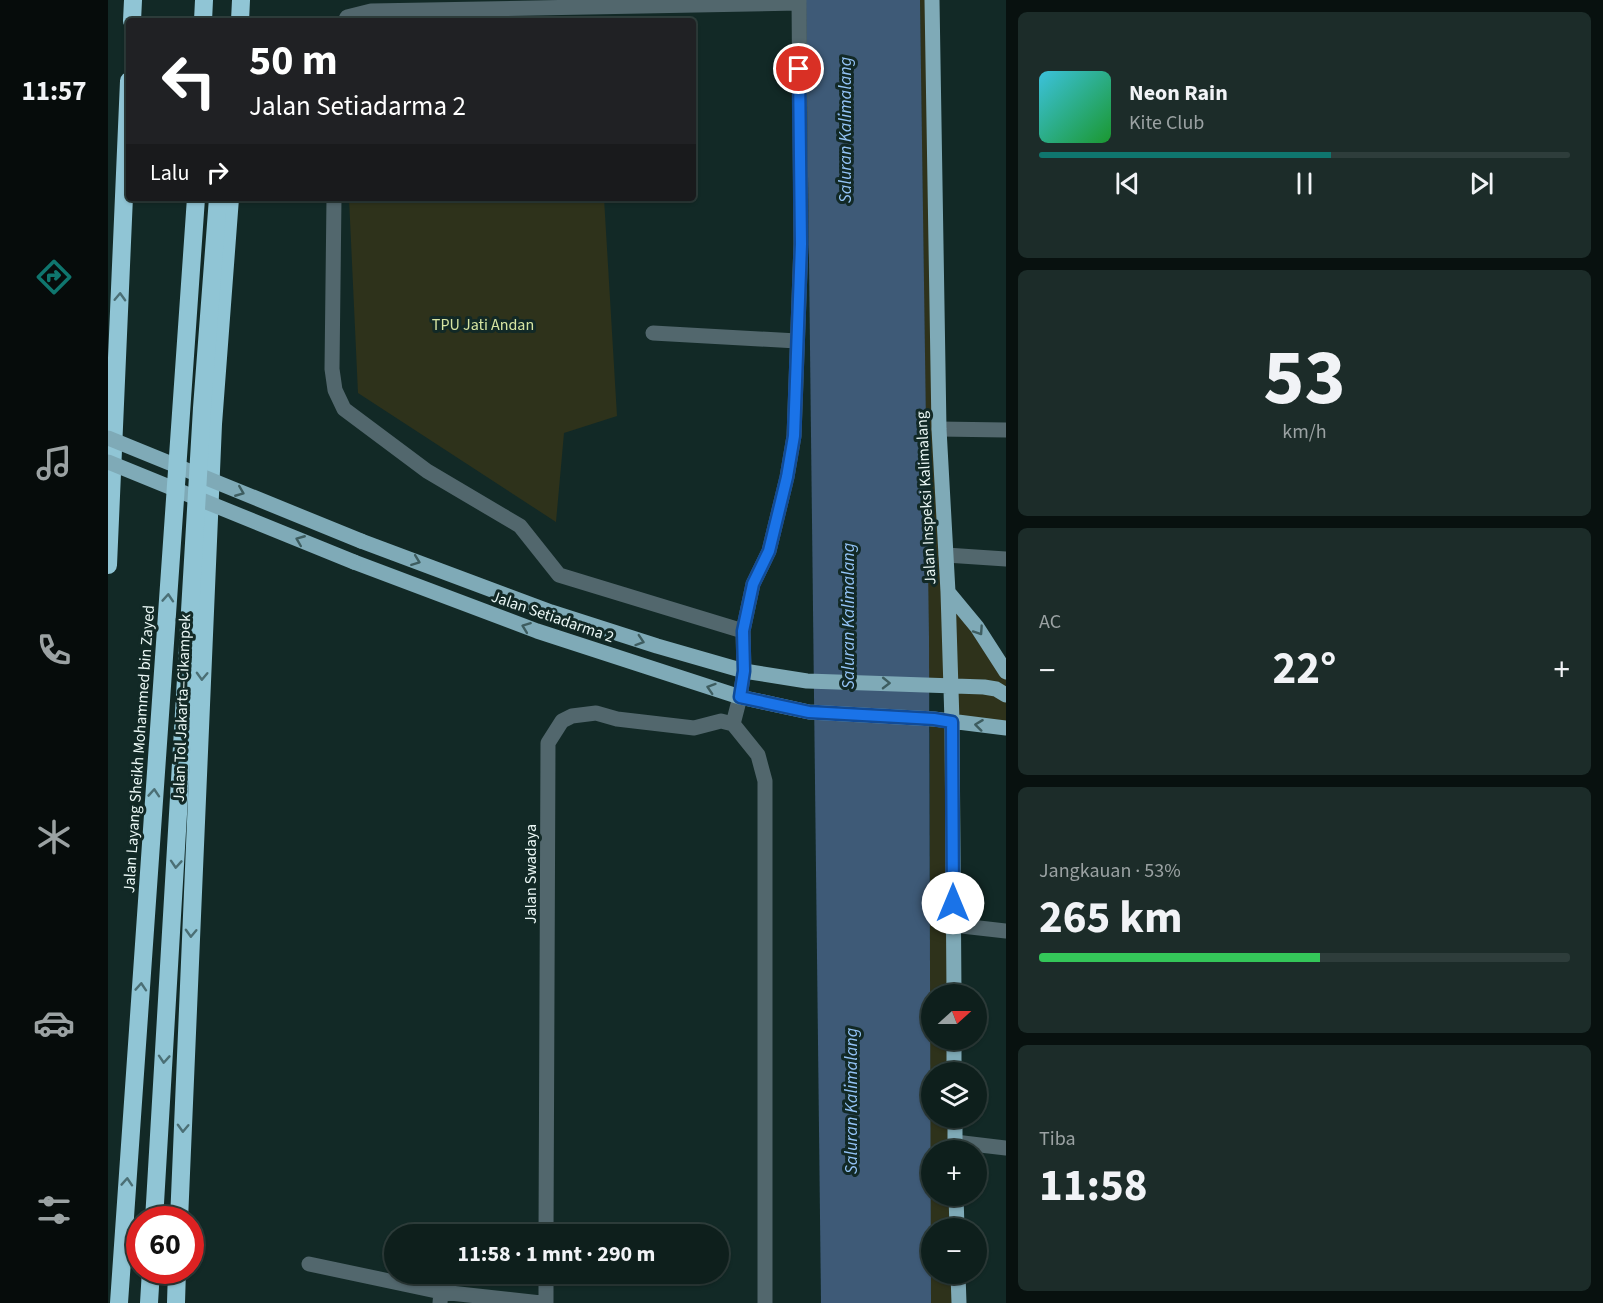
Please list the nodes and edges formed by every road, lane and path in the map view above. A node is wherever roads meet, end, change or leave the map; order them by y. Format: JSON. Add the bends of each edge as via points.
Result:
{"nodes":[{"id":1,"x":132,"y":0,"type":"edge"},
{"id":2,"x":204,"y":0,"type":"edge"},
{"id":3,"x":230,"y":0,"type":"edge"},
{"id":4,"x":241,"y":0,"type":"edge"},
{"id":5,"x":932,"y":0,"type":"edge"},
{"id":6,"x":799,"y":2,"type":"edge"},
{"id":7,"x":132,"y":18,"type":"edge"},
{"id":8,"x":203,"y":18,"type":"edge"},
{"id":9,"x":229,"y":18,"type":"edge"},
{"id":10,"x":240,"y":18,"type":"edge"},
{"id":11,"x":347,"y":18,"type":"edge"},
{"id":12,"x":126,"y":150,"type":"edge"},
{"id":13,"x":196,"y":201,"type":"edge"},
{"id":14,"x":218,"y":201,"type":"edge"},
{"id":15,"x":230,"y":201,"type":"edge"},
{"id":16,"x":334,"y":201,"type":"edge"},
{"id":17,"x":652,"y":333,"type":"dead end"},
{"id":18,"x":797,"y":341,"type":"junction"},
{"id":19,"x":939,"y":429,"type":"junction"},
{"id":20,"x":1006,"y":430,"type":"edge"},
{"id":21,"x":108,"y":438,"type":"edge"},
{"id":22,"x":108,"y":462,"type":"edge"},
{"id":23,"x":946,"y":555,"type":"junction"},
{"id":24,"x":1006,"y":559,"type":"edge"},
{"id":25,"x":108,"y":565,"type":"edge"},
{"id":26,"x":948,"y":592,"type":"junction"},
{"id":27,"x":743,"y":631,"type":"junction"},
{"id":28,"x":744,"y":671,"type":"junction"},
{"id":29,"x":1006,"y":672,"type":"edge"},
{"id":30,"x":950,"y":686,"type":"junction"},
{"id":31,"x":1006,"y":695,"type":"edge"},
{"id":32,"x":740,"y":697,"type":"junction"},
{"id":33,"x":952,"y":722,"type":"junction"},
{"id":34,"x":733,"y":724,"type":"junction"},
{"id":35,"x":1006,"y":728,"type":"edge"},
{"id":36,"x":954,"y":925,"type":"junction"},
{"id":37,"x":1006,"y":931,"type":"edge"},
{"id":38,"x":954,"y":984,"type":"edge"},
{"id":39,"x":987,"y":1147,"type":"edge"},
{"id":40,"x":1006,"y":1148,"type":"edge"},
{"id":41,"x":155,"y":1206,"type":"edge"},
{"id":42,"x":180,"y":1206,"type":"edge"},
{"id":43,"x":546,"y":1224,"type":"edge"},
{"id":44,"x":309,"y":1264,"type":"dead end"},
{"id":45,"x":150,"y":1284,"type":"edge"},
{"id":46,"x":177,"y":1284,"type":"edge"},
{"id":47,"x":546,"y":1284,"type":"edge"},
{"id":48,"x":958,"y":1284,"type":"edge"},
{"id":49,"x":441,"y":1297,"type":"edge"},
{"id":50,"x":119,"y":1303,"type":"edge"},
{"id":51,"x":149,"y":1303,"type":"edge"},
{"id":52,"x":177,"y":1303,"type":"edge"},
{"id":53,"x":540,"y":1303,"type":"edge"},
{"id":54,"x":546,"y":1303,"type":"edge"},
{"id":55,"x":765,"y":1303,"type":"edge"},
{"id":56,"x":959,"y":1303,"type":"edge"}],
"edges":[{"from":1,"to":7,"type":"highway"},
{"from":2,"to":8,"type":"highway"},
{"from":3,"to":9,"type":"highway"},
{"from":4,"to":10,"type":"highway"},
{"from":5,"to":19,"type":"main road","name":"Jalan Inspeksi Kalimalang"},
{"from":6,"to":11,"type":"street","via":[[371,11]]},
{"from":6,"to":18,"type":"street","via":[[801,244]]},
{"from":25,"to":12,"type":"highway","one_way":true},
{"from":50,"to":13,"type":"highway","name":"Jalan Layang Sheikh Mohammed bin Zayed","one_way":true,"bridge":true},
{"from":14,"to":41,"type":"highway","one_way":true,"bridge":true},
{"from":15,"to":42,"type":"highway","name":"Jalan Tol Jakarta–Cikampek","one_way":true,"via":[[213,424]]},
{"from":16,"to":27,"type":"street","via":[[332,369],[335,390],[344,409],[427,471],[520,526],[559,574]]},
{"from":17,"to":18,"type":"street"},
{"from":18,"to":27,"type":"street","via":[[794,436],[787,477],[769,551],[753,584]]},
{"from":19,"to":20,"type":"street"},
{"from":19,"to":23,"type":"main road","name":"Jalan Inspeksi Kalimalang"},
{"from":21,"to":28,"type":"main road","name":"Jalan Setiadarma 2","one_way":true,"bridge":true,"via":[[362,541],[551,612]]},
{"from":32,"to":22,"type":"main road","name":"Jalan Setiadarma 2","one_way":true,"bridge":true,"via":[[537,631]]},
{"from":23,"to":24,"type":"street"},
{"from":23,"to":26,"type":"main road","name":"Jalan Inspeksi Kalimalang"},
{"from":26,"to":29,"type":"main road","one_way":true},
{"from":26,"to":30,"type":"main road","name":"Jalan Inspeksi Kalimalang"},
{"from":27,"to":28,"type":"street"},
{"from":28,"to":30,"type":"main road","name":"Jalan Setiadarma 2","one_way":true,"via":[[807,681]]},
{"from":28,"to":32,"type":"street"},
{"from":30,"to":31,"type":"main road","name":"Jalan Setiadarma 2","via":[[996,689]]},
{"from":30,"to":33,"type":"main road","name":"Jalan Inspeksi Kalimalang"},
{"from":32,"to":33,"type":"main road","name":"Jalan Setiadarma 2","via":[[809,712]]},
{"from":32,"to":34,"type":"street"},
{"from":35,"to":33,"type":"main road","name":"Jalan Setiadarma 2","one_way":true},
{"from":33,"to":36,"type":"main road","name":"Jalan Inspeksi Kalimalang"},
{"from":34,"to":43,"type":"street","name":"Jalan Swadaya","via":[[721,721],[694,728],[596,712],[562,721],[548,743]]},
{"from":34,"to":55,"type":"street","via":[[758,755],[765,781]]},
{"from":36,"to":37,"type":"street"},
{"from":36,"to":38,"type":"main road","name":"Jalan Inspeksi Kalimalang"},
{"from":39,"to":40,"type":"street"},
{"from":44,"to":49,"type":"street"},
{"from":45,"to":51,"type":"highway"},
{"from":46,"to":52,"type":"highway"},
{"from":47,"to":54,"type":"street"},
{"from":48,"to":56,"type":"main road"},
{"from":49,"to":53,"type":"street"}]}
